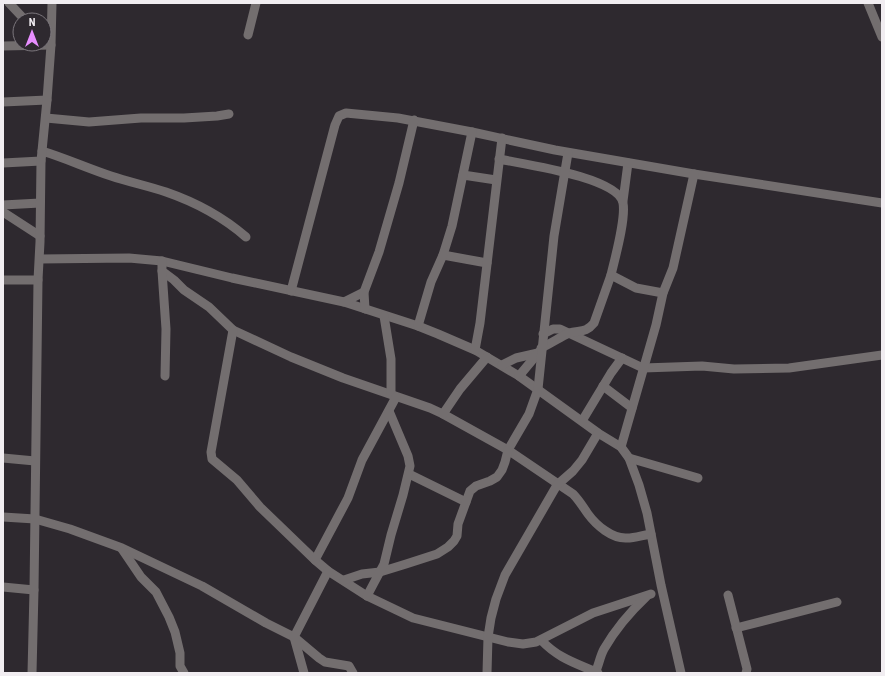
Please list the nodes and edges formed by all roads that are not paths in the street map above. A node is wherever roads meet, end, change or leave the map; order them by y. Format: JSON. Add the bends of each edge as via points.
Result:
{"nodes":[{"id":1,"x":9,"y":3,"type":"edge"},
{"id":2,"x":256,"y":3,"type":"edge"},
{"id":3,"x":868,"y":3,"type":"edge"},
{"id":4,"x":17,"y":12,"type":"edge"},
{"id":5,"x":248,"y":35,"type":"dead end"},
{"id":6,"x":882,"y":37,"type":"edge"},
{"id":7,"x":50,"y":52,"type":"edge"},
{"id":8,"x":47,"y":100,"type":"junction"},
{"id":9,"x":3,"y":102,"type":"edge"},
{"id":10,"x":229,"y":114,"type":"dead end"},
{"id":11,"x":46,"y":118,"type":"junction"},
{"id":12,"x":414,"y":120,"type":"junction"},
{"id":13,"x":472,"y":132,"type":"junction"},
{"id":14,"x":502,"y":138,"type":"junction"},
{"id":15,"x":42,"y":151,"type":"junction"},
{"id":16,"x":568,"y":152,"type":"junction"},
{"id":17,"x":499,"y":160,"type":"junction"},
{"id":18,"x":41,"y":162,"type":"junction"},
{"id":19,"x":3,"y":163,"type":"edge"},
{"id":20,"x":628,"y":163,"type":"junction"},
{"id":21,"x":566,"y":172,"type":"junction"},
{"id":22,"x":694,"y":174,"type":"junction"},
{"id":23,"x":463,"y":176,"type":"junction"},
{"id":24,"x":496,"y":180,"type":"junction"},
{"id":25,"x":623,"y":201,"type":"junction"},
{"id":26,"x":882,"y":202,"type":"edge"},
{"id":27,"x":40,"y":203,"type":"junction"},
{"id":28,"x":3,"y":205,"type":"edge"},
{"id":29,"x":3,"y":212,"type":"edge"},
{"id":30,"x":40,"y":236,"type":"junction"},
{"id":31,"x":246,"y":237,"type":"dead end"},
{"id":32,"x":443,"y":255,"type":"junction"},
{"id":33,"x":40,"y":259,"type":"junction"},
{"id":34,"x":162,"y":261,"type":"junction"},
{"id":35,"x":487,"y":263,"type":"junction"},
{"id":36,"x":162,"y":272,"type":"junction"},
{"id":37,"x":611,"y":275,"type":"junction"},
{"id":38,"x":3,"y":280,"type":"edge"},
{"id":39,"x":38,"y":280,"type":"junction"},
{"id":40,"x":291,"y":291,"type":"junction"},
{"id":41,"x":364,"y":292,"type":"junction"},
{"id":42,"x":663,"y":293,"type":"junction"},
{"id":43,"x":344,"y":302,"type":"junction"},
{"id":44,"x":365,"y":309,"type":"junction"},
{"id":45,"x":384,"y":316,"type":"junction"},
{"id":46,"x":418,"y":326,"type":"junction"},
{"id":47,"x":233,"y":330,"type":"junction"},
{"id":48,"x":543,"y":334,"type":"junction"},
{"id":49,"x":568,"y":334,"type":"junction"},
{"id":50,"x":476,"y":350,"type":"junction"},
{"id":51,"x":540,"y":350,"type":"junction"},
{"id":52,"x":882,"y":355,"type":"edge"},
{"id":53,"x":487,"y":357,"type":"junction"},
{"id":54,"x":622,"y":358,"type":"junction"},
{"id":55,"x":502,"y":365,"type":"junction"},
{"id":56,"x":643,"y":368,"type":"junction"},
{"id":57,"x":165,"y":376,"type":"dead end"},
{"id":58,"x":519,"y":376,"type":"junction"},
{"id":59,"x":603,"y":386,"type":"junction"},
{"id":60,"x":538,"y":389,"type":"junction"},
{"id":61,"x":390,"y":394,"type":"junction"},
{"id":62,"x":632,"y":408,"type":"junction"},
{"id":63,"x":389,"y":411,"type":"junction"},
{"id":64,"x":443,"y":414,"type":"junction"},
{"id":65,"x":582,"y":421,"type":"junction"},
{"id":66,"x":598,"y":433,"type":"junction"},
{"id":67,"x":620,"y":447,"type":"junction"},
{"id":68,"x":508,"y":450,"type":"junction"},
{"id":69,"x":3,"y":458,"type":"edge"},
{"id":70,"x":629,"y":458,"type":"junction"},
{"id":71,"x":35,"y":461,"type":"junction"},
{"id":72,"x":409,"y":474,"type":"junction"},
{"id":73,"x":698,"y":478,"type":"dead end"},
{"id":74,"x":557,"y":485,"type":"junction"},
{"id":75,"x":466,"y":502,"type":"junction"},
{"id":76,"x":3,"y":517,"type":"edge"},
{"id":77,"x":34,"y":519,"type":"junction"},
{"id":78,"x":652,"y":534,"type":"junction"},
{"id":79,"x":122,"y":548,"type":"junction"},
{"id":80,"x":315,"y":560,"type":"junction"},
{"id":81,"x":328,"y":571,"type":"junction"},
{"id":82,"x":380,"y":572,"type":"junction"},
{"id":83,"x":344,"y":580,"type":"junction"},
{"id":84,"x":661,"y":585,"type":"junction"},
{"id":85,"x":3,"y":587,"type":"edge"},
{"id":86,"x":34,"y":590,"type":"junction"},
{"id":87,"x":651,"y":594,"type":"junction"},
{"id":88,"x":728,"y":595,"type":"dead end"},
{"id":89,"x":367,"y":596,"type":"junction"},
{"id":90,"x":837,"y":602,"type":"dead end"},
{"id":91,"x":736,"y":628,"type":"junction"},
{"id":92,"x":294,"y":637,"type":"junction"},
{"id":93,"x":488,"y":637,"type":"junction"},
{"id":94,"x":541,"y":640,"type":"junction"},
{"id":95,"x":32,"y":673,"type":"edge"},
{"id":96,"x":184,"y":673,"type":"edge"},
{"id":97,"x":304,"y":673,"type":"edge"},
{"id":98,"x":353,"y":673,"type":"edge"},
{"id":99,"x":487,"y":673,"type":"edge"},
{"id":100,"x":597,"y":673,"type":"edge"},
{"id":101,"x":681,"y":673,"type":"edge"},
{"id":102,"x":746,"y":673,"type":"edge"}],
"edges":[{"from":1,"to":4,"type":"street"},
{"from":2,"to":5,"type":"street"},
{"from":3,"to":6,"type":"street"},
{"from":7,"to":8,"type":"street"},
{"from":8,"to":9,"type":"street"},
{"from":8,"to":11,"type":"street"},
{"from":10,"to":11,"type":"street","via":[[89,122]]},
{"from":11,"to":15,"type":"street"},
{"from":12,"to":13,"type":"street"},
{"from":12,"to":40,"type":"street","via":[[354,112],[340,116],[330,141]]},
{"from":12,"to":41,"type":"street","via":[[399,183]]},
{"from":13,"to":14,"type":"street"},
{"from":13,"to":23,"type":"street"},
{"from":14,"to":16,"type":"street"},
{"from":14,"to":17,"type":"street"},
{"from":15,"to":18,"type":"street"},
{"from":15,"to":31,"type":"street","via":[[187,200],[224,220]]},
{"from":16,"to":20,"type":"street"},
{"from":16,"to":21,"type":"street"},
{"from":17,"to":21,"type":"street"},
{"from":17,"to":24,"type":"street"},
{"from":18,"to":19,"type":"street"},
{"from":18,"to":27,"type":"street"},
{"from":20,"to":22,"type":"street"},
{"from":20,"to":25,"type":"street"},
{"from":21,"to":25,"type":"street","via":[[601,183]]},
{"from":21,"to":48,"type":"street","via":[[554,236]]},
{"from":22,"to":26,"type":"street"},
{"from":22,"to":42,"type":"street","via":[[677,251]]},
{"from":23,"to":24,"type":"street"},
{"from":23,"to":32,"type":"street"},
{"from":24,"to":35,"type":"street"},
{"from":25,"to":37,"type":"street","via":[[622,222]]},
{"from":27,"to":28,"type":"street"},
{"from":27,"to":30,"type":"street"},
{"from":29,"to":30,"type":"street"},
{"from":30,"to":33,"type":"street"},
{"from":32,"to":35,"type":"street"},
{"from":32,"to":46,"type":"street"},
{"from":33,"to":34,"type":"street","via":[[129,258]]},
{"from":33,"to":39,"type":"street"},
{"from":34,"to":36,"type":"street"},
{"from":34,"to":40,"type":"street"},
{"from":35,"to":50,"type":"street"},
{"from":36,"to":47,"type":"street","via":[[209,307]]},
{"from":36,"to":57,"type":"street","via":[[166,329]]},
{"from":37,"to":42,"type":"street","via":[[636,288]]},
{"from":37,"to":49,"type":"street","via":[[594,323],[584,331]]},
{"from":38,"to":39,"type":"street"},
{"from":39,"to":71,"type":"street"},
{"from":40,"to":43,"type":"street"},
{"from":41,"to":43,"type":"street"},
{"from":41,"to":44,"type":"street"},
{"from":42,"to":56,"type":"street"},
{"from":43,"to":44,"type":"street"},
{"from":44,"to":45,"type":"street"},
{"from":45,"to":46,"type":"street"},
{"from":45,"to":61,"type":"street","via":[[390,346]]},
{"from":46,"to":50,"type":"street"},
{"from":47,"to":61,"type":"street","via":[[343,378]]},
{"from":47,"to":80,"type":"street","via":[[211,452],[212,459],[237,480],[260,507]]},
{"from":48,"to":49,"type":"street","via":[[556,328]]},
{"from":48,"to":51,"type":"street"},
{"from":49,"to":51,"type":"street"},
{"from":49,"to":54,"type":"street"},
{"from":50,"to":53,"type":"street"},
{"from":51,"to":55,"type":"street"},
{"from":51,"to":58,"type":"street"},
{"from":51,"to":60,"type":"street"},
{"from":52,"to":56,"type":"street","via":[[789,368]]},
{"from":53,"to":55,"type":"street"},
{"from":53,"to":64,"type":"street","via":[[463,384]]},
{"from":54,"to":56,"type":"street"},
{"from":54,"to":59,"type":"street"},
{"from":55,"to":58,"type":"street"},
{"from":56,"to":62,"type":"street"},
{"from":58,"to":60,"type":"street"},
{"from":59,"to":62,"type":"street"},
{"from":59,"to":65,"type":"street"},
{"from":60,"to":65,"type":"street"},
{"from":60,"to":68,"type":"street","via":[[528,414]]},
{"from":61,"to":63,"type":"street"},
{"from":61,"to":64,"type":"street"},
{"from":62,"to":67,"type":"street"},
{"from":63,"to":72,"type":"street","via":[[410,462]]},
{"from":63,"to":80,"type":"street","via":[[362,460],[348,498]]},
{"from":64,"to":68,"type":"street"},
{"from":65,"to":66,"type":"street"},
{"from":66,"to":67,"type":"street"},
{"from":66,"to":74,"type":"street","via":[[582,460]]},
{"from":67,"to":70,"type":"street"},
{"from":68,"to":74,"type":"street"},
{"from":68,"to":75,"type":"street","via":[[497,477],[476,486],[470,491]]},
{"from":69,"to":71,"type":"street"},
{"from":70,"to":73,"type":"street"},
{"from":70,"to":78,"type":"street"},
{"from":71,"to":77,"type":"street"},
{"from":72,"to":75,"type":"street"},
{"from":72,"to":82,"type":"street"},
{"from":74,"to":78,"type":"street","via":[[577,498],[598,526],[612,534],[626,538]]},
{"from":74,"to":93,"type":"street","via":[[505,575]]},
{"from":75,"to":82,"type":"street","via":[[458,524],[457,536],[448,547],[437,554]]},
{"from":76,"to":77,"type":"street"},
{"from":77,"to":79,"type":"street"},
{"from":77,"to":86,"type":"street"},
{"from":78,"to":84,"type":"street"},
{"from":79,"to":92,"type":"street","via":[[202,586]]},
{"from":79,"to":96,"type":"street","via":[[141,577],[156,592],[169,617],[177,639],[180,666]]},
{"from":80,"to":81,"type":"street"},
{"from":81,"to":83,"type":"street"},
{"from":81,"to":92,"type":"street"},
{"from":82,"to":83,"type":"street"},
{"from":82,"to":89,"type":"street"},
{"from":83,"to":89,"type":"street"},
{"from":84,"to":87,"type":"street"},
{"from":84,"to":101,"type":"street"},
{"from":85,"to":86,"type":"street"},
{"from":86,"to":95,"type":"street"},
{"from":87,"to":94,"type":"street","via":[[593,613]]},
{"from":87,"to":100,"type":"street","via":[[633,608],[614,635],[604,650]]},
{"from":88,"to":91,"type":"street"},
{"from":89,"to":93,"type":"street","via":[[413,618]]},
{"from":90,"to":91,"type":"street"},
{"from":91,"to":102,"type":"street"},
{"from":92,"to":97,"type":"street"},
{"from":92,"to":98,"type":"street","via":[[325,662],[349,666]]},
{"from":93,"to":94,"type":"street","via":[[523,644]]},
{"from":93,"to":99,"type":"street"},
{"from":94,"to":100,"type":"street","via":[[567,660]]}]}
